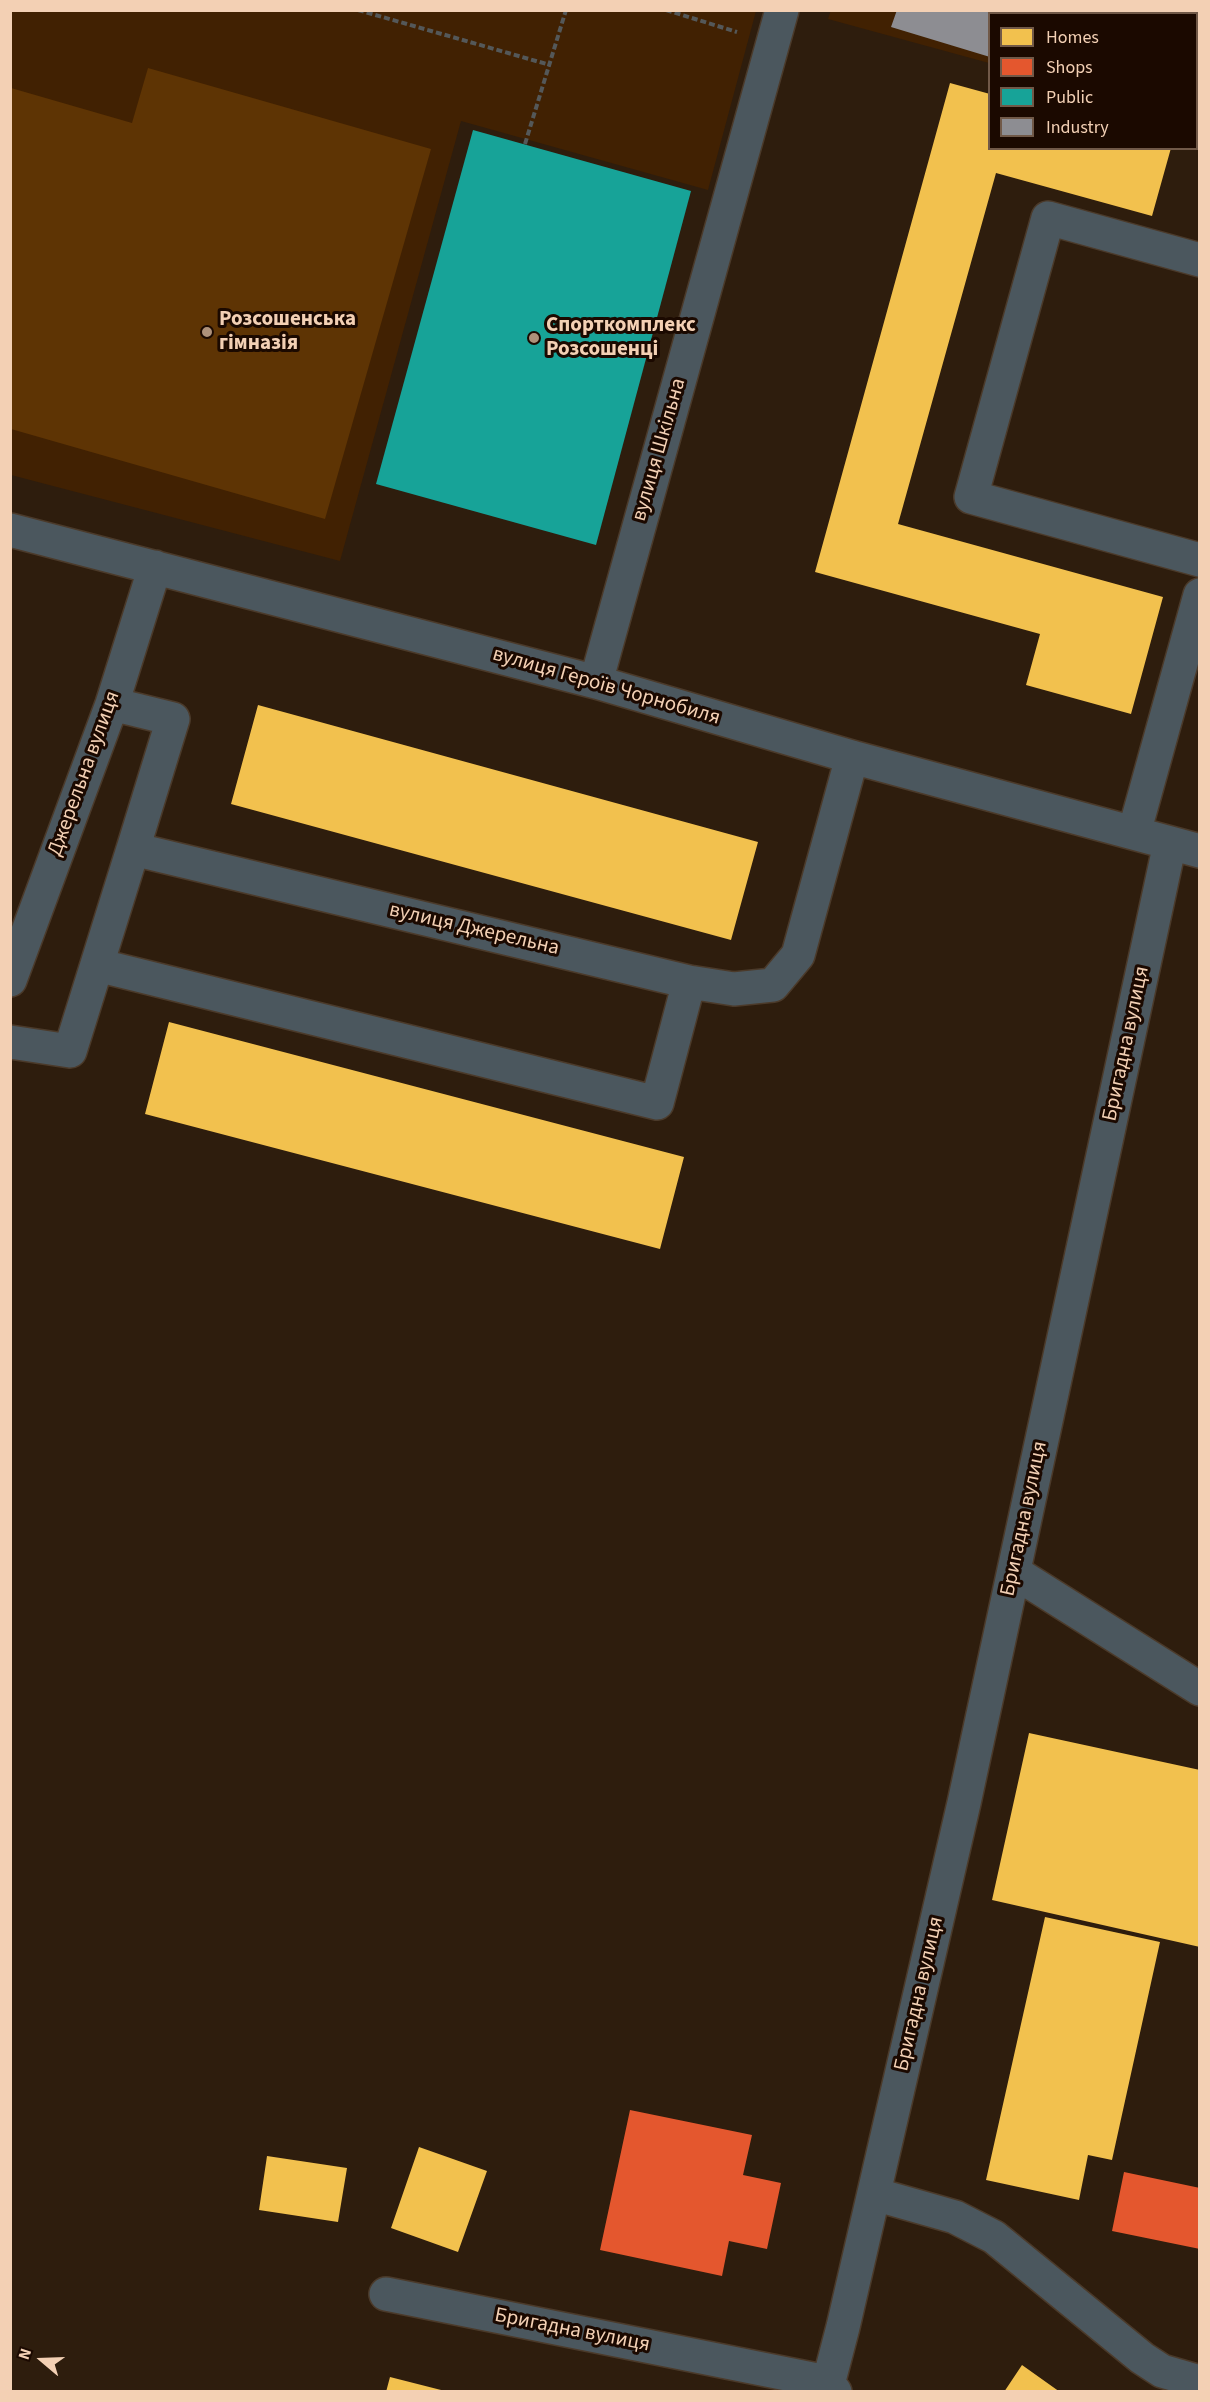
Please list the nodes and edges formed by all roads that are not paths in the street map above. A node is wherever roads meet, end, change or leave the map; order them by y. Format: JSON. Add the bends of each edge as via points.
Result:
{"nodes":[{"id":1,"x":782,"y":10,"type":"edge"},
{"id":2,"x":1200,"y":260,"type":"edge"},
{"id":3,"x":10,"y":530,"type":"edge"},
{"id":4,"x":1200,"y":560,"type":"edge"},
{"id":5,"x":155,"y":567,"type":"junction"},
{"id":6,"x":1200,"y":595,"type":"edge"},
{"id":7,"x":596,"y":682,"type":"junction"},
{"id":8,"x":112,"y":704,"type":"junction"},
{"id":9,"x":852,"y":757,"type":"junction"},
{"id":10,"x":1134,"y":833,"type":"junction"},
{"id":11,"x":1185,"y":847,"type":"edge"},
{"id":12,"x":133,"y":849,"type":"junction"},
{"id":13,"x":97,"y":965,"type":"junction"},
{"id":14,"x":10,"y":980,"type":"edge"},
{"id":15,"x":689,"y":982,"type":"junction"},
{"id":16,"x":10,"y":1042,"type":"edge"},
{"id":17,"x":1014,"y":1572,"type":"junction"},
{"id":18,"x":1200,"y":1689,"type":"edge"},
{"id":19,"x":874,"y":2194,"type":"junction"},
{"id":20,"x":386,"y":2294,"type":"dead end"},
{"id":21,"x":1200,"y":2382,"type":"edge"},
{"id":22,"x":829,"y":2389,"type":"edge"}],
"edges":[{"from":1,"to":7,"type":"street","name":"вулиця Шкільна"},
{"from":2,"to":4,"type":"street","via":[[1048,218],[971,498]]},
{"from":3,"to":5,"type":"street","name":"вулиця Героїв Чорнобиля"},
{"from":5,"to":7,"type":"street","name":"вулиця Героїв Чорнобиля"},
{"from":5,"to":8,"type":"street","name":"Джерельна вулиця"},
{"from":6,"to":10,"type":"street"},
{"from":7,"to":9,"type":"street","name":"вулиця Героїв Чорнобиля"},
{"from":8,"to":12,"type":"street","via":[[173,719]]},
{"from":8,"to":14,"type":"street","name":"Джерельна вулиця"},
{"from":9,"to":10,"type":"street","name":"вулиця Героїв Чорнобиля"},
{"from":9,"to":15,"type":"street","name":"вулиця Джерельна","via":[[798,955],[773,985],[735,989]]},
{"from":10,"to":11,"type":"street","name":"вулиця Героїв Чорнобиля"},
{"from":11,"to":17,"type":"street","name":"Бригадна вулиця"},
{"from":12,"to":13,"type":"street"},
{"from":12,"to":15,"type":"street","name":"вулиця Джерельна"},
{"from":13,"to":15,"type":"street","via":[[657,1103]]},
{"from":13,"to":16,"type":"street","via":[[70,1051]]},
{"from":17,"to":18,"type":"street"},
{"from":17,"to":19,"type":"street","name":"Бригадна вулиця"},
{"from":19,"to":21,"type":"street","via":[[955,2217],[994,2237],[1142,2358],[1162,2371]]},
{"from":19,"to":22,"type":"street","name":"Бригадна вулиця"},
{"from":20,"to":22,"type":"street","name":"Бригадна вулиця"}]}
